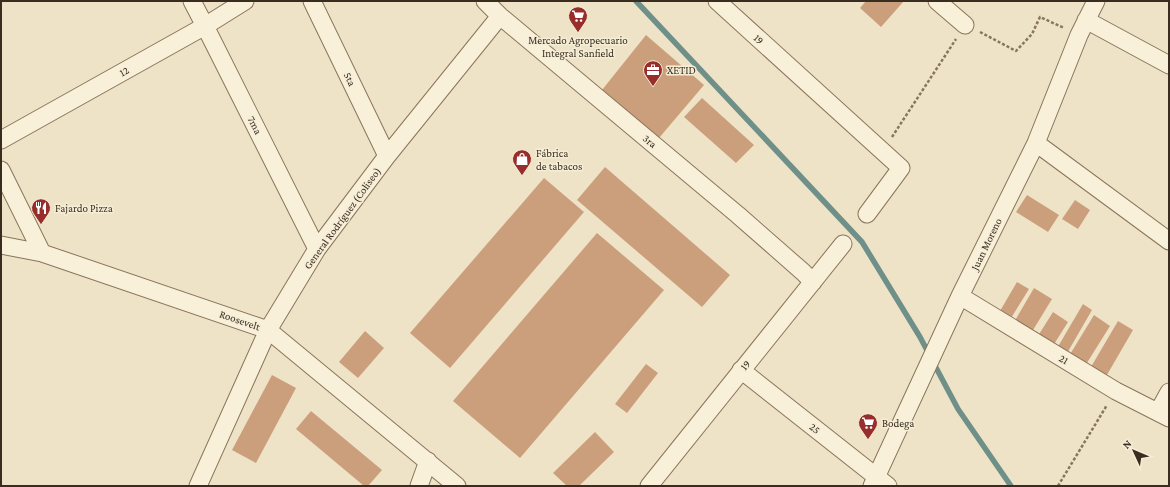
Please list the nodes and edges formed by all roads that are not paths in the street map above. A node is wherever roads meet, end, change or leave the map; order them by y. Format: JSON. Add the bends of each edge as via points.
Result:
{"nodes":[{"id":1,"x":192,"y":1,"type":"edge"},
{"id":2,"x":245,"y":1,"type":"edge"},
{"id":3,"x":312,"y":1,"type":"edge"},
{"id":4,"x":485,"y":1,"type":"edge"},
{"id":5,"x":717,"y":1,"type":"edge"},
{"id":6,"x":937,"y":1,"type":"edge"},
{"id":7,"x":1096,"y":1,"type":"edge"},
{"id":8,"x":500,"y":16,"type":"junction"},
{"id":9,"x":965,"y":25,"type":"road end"},
{"id":10,"x":205,"y":26,"type":"junction"},
{"id":11,"x":1082,"y":28,"type":"junction"},
{"id":12,"x":1169,"y":65,"type":"edge"},
{"id":13,"x":1,"y":140,"type":"edge"},
{"id":14,"x":1036,"y":143,"type":"junction"},
{"id":15,"x":387,"y":156,"type":"junction"},
{"id":16,"x":1,"y":170,"type":"edge"},
{"id":17,"x":867,"y":214,"type":"dead end"},
{"id":18,"x":1169,"y":241,"type":"edge"},
{"id":19,"x":843,"y":244,"type":"dead end"},
{"id":20,"x":1,"y":245,"type":"edge"},
{"id":21,"x":317,"y":249,"type":"junction"},
{"id":22,"x":42,"y":253,"type":"junction"},
{"id":23,"x":812,"y":282,"type":"junction"},
{"id":24,"x":960,"y":296,"type":"junction"},
{"id":25,"x":268,"y":330,"type":"junction"},
{"id":26,"x":741,"y":370,"type":"junction"},
{"id":27,"x":1169,"y":392,"type":"edge"},
{"id":28,"x":1163,"y":415,"type":"edge"},
{"id":29,"x":428,"y":461,"type":"junction"},
{"id":30,"x":879,"y":483,"type":"edge"},
{"id":31,"x":198,"y":486,"type":"edge"},
{"id":32,"x":419,"y":486,"type":"edge"},
{"id":33,"x":457,"y":486,"type":"edge"},
{"id":34,"x":650,"y":486,"type":"edge"}],
"edges":[{"from":1,"to":10,"type":"street","name":"7ma"},
{"from":2,"to":10,"type":"street","name":"12"},
{"from":3,"to":15,"type":"street","name":"5ta"},
{"from":4,"to":8,"type":"street","name":"3ra"},
{"from":5,"to":17,"type":"street","name":"19","via":[[901,168]]},
{"from":6,"to":9,"type":"street"},
{"from":7,"to":11,"type":"street","name":"Juan Moreno"},
{"from":8,"to":15,"type":"street","name":"General Rodríguez (Coliseo)"},
{"from":8,"to":23,"type":"street","name":"3ra","via":[[738,215]]},
{"from":10,"to":13,"type":"street","name":"12"},
{"from":10,"to":21,"type":"street","name":"7ma"},
{"from":11,"to":12,"type":"street"},
{"from":11,"to":14,"type":"street","name":"Juan Moreno"},
{"from":14,"to":18,"type":"street"},
{"from":14,"to":24,"type":"street","name":"Juan Moreno"},
{"from":15,"to":21,"type":"street","name":"General Rodríguez (Coliseo)"},
{"from":16,"to":22,"type":"street"},
{"from":19,"to":23,"type":"street","name":"19"},
{"from":20,"to":22,"type":"street","name":"Roosevelt"},
{"from":21,"to":25,"type":"street","name":"General Rodríguez (Coliseo)"},
{"from":22,"to":25,"type":"street","name":"Roosevelt"},
{"from":23,"to":26,"type":"street","name":"19"},
{"from":24,"to":28,"type":"street","name":"21","via":[[1116,391]]},
{"from":24,"to":30,"type":"street","name":"Juan Moreno"},
{"from":25,"to":29,"type":"street","name":"Roosevelt"},
{"from":25,"to":31,"type":"street","name":"General Rodríguez (Coliseo)"},
{"from":26,"to":30,"type":"street","name":"25"},
{"from":26,"to":34,"type":"street","name":"19"},
{"from":27,"to":28,"type":"street"},
{"from":29,"to":32,"type":"street"},
{"from":29,"to":33,"type":"street","name":"Roosevelt"}]}
